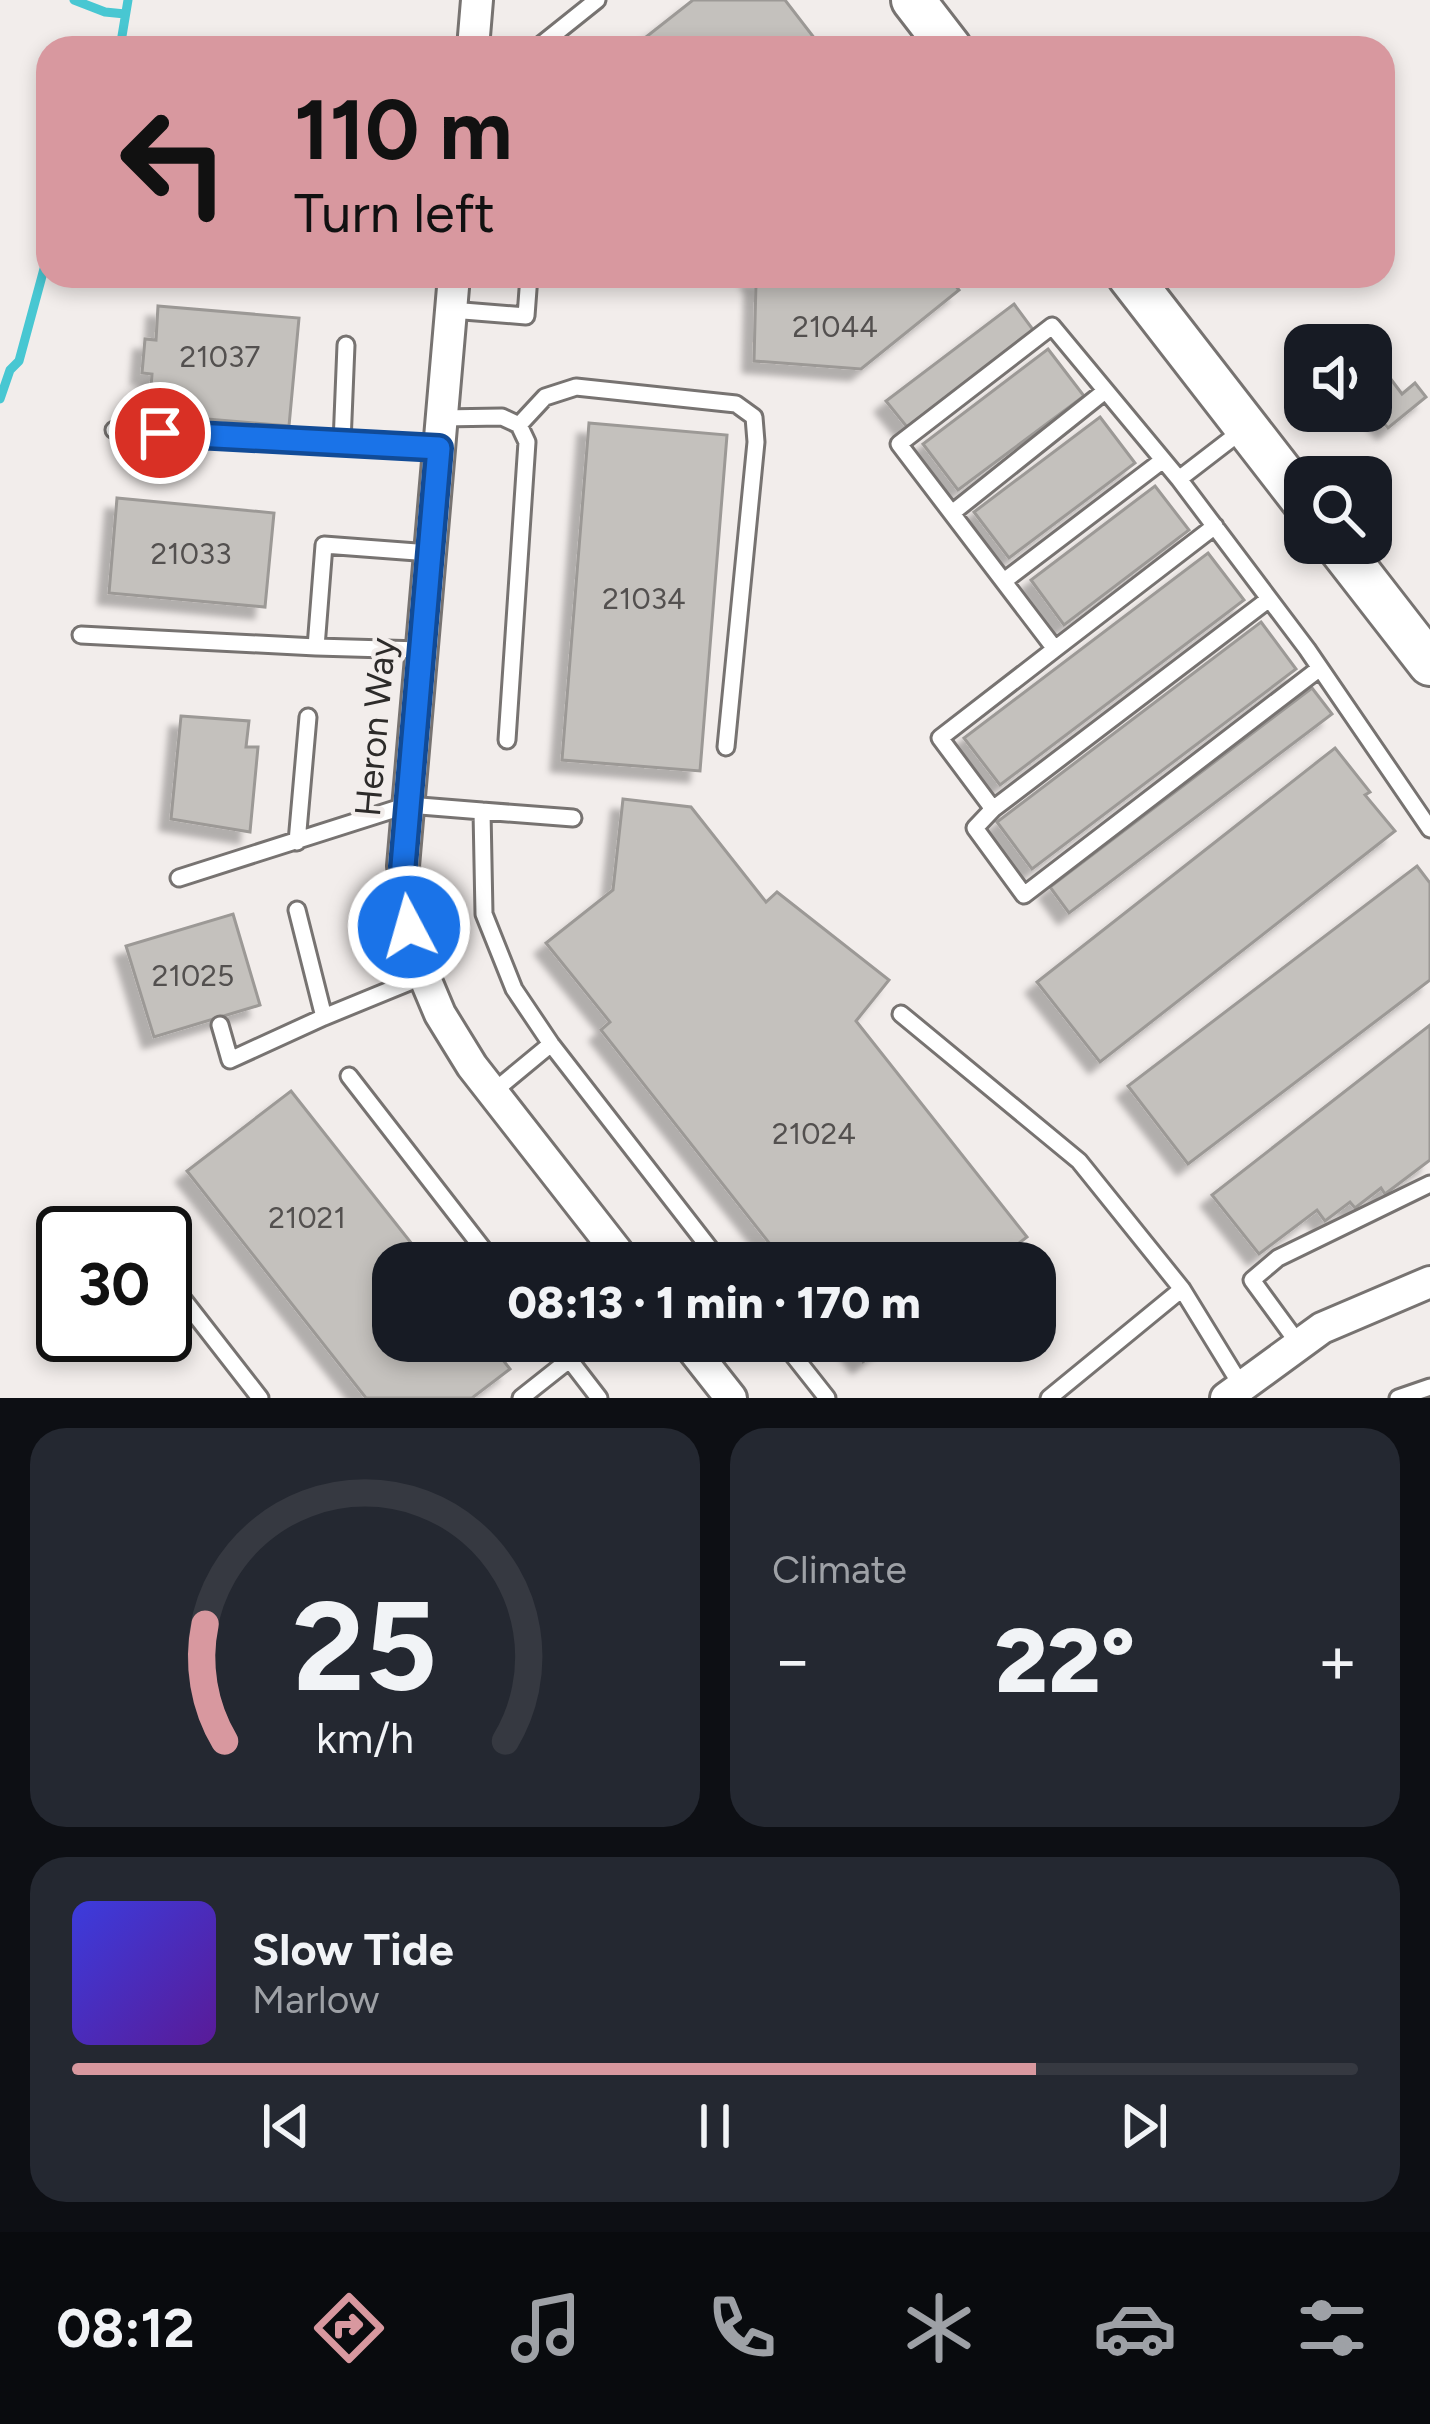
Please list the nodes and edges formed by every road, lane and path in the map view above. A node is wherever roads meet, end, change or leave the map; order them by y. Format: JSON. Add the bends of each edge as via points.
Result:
{"nodes":[{"id":1,"x":477,"y":0,"type":"edge"},
{"id":2,"x":597,"y":0,"type":"edge"},
{"id":3,"x":913,"y":0,"type":"edge"},
{"id":4,"x":474,"y":36,"type":"edge"},
{"id":5,"x":552,"y":36,"type":"edge"},
{"id":6,"x":941,"y":36,"type":"edge"},
{"id":7,"x":453,"y":288,"type":"edge"},
{"id":8,"x":528,"y":288,"type":"edge"},
{"id":9,"x":1138,"y":288,"type":"edge"},
{"id":10,"x":451,"y":310,"type":"junction"},
{"id":11,"x":346,"y":345,"type":"dead end"},
{"id":12,"x":1106,"y":391,"type":"junction"},
{"id":13,"x":519,"y":425,"type":"junction"},
{"id":14,"x":1247,"y":427,"type":"junction"},
{"id":15,"x":114,"y":430,"type":"dead end"},
{"id":16,"x":440,"y":433,"type":"junction"},
{"id":17,"x":342,"y":443,"type":"junction"},
{"id":18,"x":1163,"y":460,"type":"junction"},
{"id":19,"x":1284,"y":475,"type":"edge"},
{"id":20,"x":1179,"y":479,"type":"junction"},
{"id":21,"x":952,"y":513,"type":"junction"},
{"id":22,"x":1215,"y":526,"type":"junction"},
{"id":23,"x":430,"y":553,"type":"junction"},
{"id":24,"x":1352,"y":564,"type":"edge"},
{"id":25,"x":1004,"y":581,"type":"junction"},
{"id":26,"x":1269,"y":599,"type":"junction"},
{"id":27,"x":81,"y":635,"type":"dead end"},
{"id":28,"x":316,"y":646,"type":"junction"},
{"id":29,"x":1055,"y":649,"type":"junction"},
{"id":30,"x":422,"y":650,"type":"junction"},
{"id":31,"x":1430,"y":664,"type":"edge"},
{"id":32,"x":1320,"y":668,"type":"junction"},
{"id":33,"x":308,"y":717,"type":"dead end"},
{"id":34,"x":507,"y":740,"type":"dead end"},
{"id":35,"x":725,"y":747,"type":"dead end"},
{"id":36,"x":408,"y":806,"type":"junction"},
{"id":37,"x":993,"y":809,"type":"junction"},
{"id":38,"x":482,"y":811,"type":"junction"},
{"id":39,"x":573,"y":818,"type":"dead end"},
{"id":40,"x":1430,"y":829,"type":"edge"},
{"id":41,"x":297,"y":842,"type":"junction"},
{"id":42,"x":179,"y":878,"type":"dead end"},
{"id":43,"x":297,"y":910,"type":"dead end"},
{"id":44,"x":424,"y":976,"type":"junction"},
{"id":45,"x":901,"y":1014,"type":"dead end"},
{"id":46,"x":324,"y":1017,"type":"junction"},
{"id":47,"x":220,"y":1025,"type":"dead end"},
{"id":48,"x":551,"y":1044,"type":"junction"},
{"id":49,"x":349,"y":1076,"type":"dead end"},
{"id":50,"x":493,"y":1092,"type":"junction"},
{"id":51,"x":1430,"y":1184,"type":"edge"},
{"id":52,"x":478,"y":1242,"type":"edge"},
{"id":53,"x":610,"y":1242,"type":"edge"},
{"id":54,"x":705,"y":1242,"type":"edge"},
{"id":55,"x":1430,"y":1282,"type":"edge"},
{"id":56,"x":1182,"y":1289,"type":"junction"},
{"id":57,"x":192,"y":1311,"type":"edge"},
{"id":58,"x":1298,"y":1343,"type":"junction"},
{"id":59,"x":566,"y":1362,"type":"edge"},
{"id":60,"x":571,"y":1362,"type":"edge"},
{"id":61,"x":702,"y":1362,"type":"edge"},
{"id":62,"x":799,"y":1362,"type":"edge"},
{"id":63,"x":1430,"y":1387,"type":"edge"},
{"id":64,"x":1238,"y":1394,"type":"edge"},
{"id":65,"x":260,"y":1398,"type":"edge"},
{"id":66,"x":521,"y":1398,"type":"edge"},
{"id":67,"x":599,"y":1398,"type":"edge"},
{"id":68,"x":730,"y":1398,"type":"edge"},
{"id":69,"x":827,"y":1398,"type":"edge"},
{"id":70,"x":1048,"y":1398,"type":"edge"},
{"id":71,"x":1398,"y":1398,"type":"edge"}],
"edges":[{"from":1,"to":4,"type":"street"},
{"from":2,"to":5,"type":"lane"},
{"from":3,"to":6,"type":"street"},
{"from":7,"to":10,"type":"street","name":"Heron Way"},
{"from":8,"to":10,"type":"lane","via":[[526,316]]},
{"from":9,"to":14,"type":"street"},
{"from":10,"to":16,"type":"street","name":"Heron Way"},
{"from":11,"to":17,"type":"lane"},
{"from":12,"to":18,"type":"lane"},
{"from":12,"to":21,"type":"lane"},
{"from":12,"to":21,"type":"lane","via":[[1052,326],[899,444]]},
{"from":13,"to":16,"type":"lane","via":[[502,417]]},
{"from":13,"to":34,"type":"lane","via":[[528,458]]},
{"from":13,"to":35,"type":"lane","via":[[545,397],[576,387],[736,404],[754,417]]},
{"from":14,"to":19,"type":"street"},
{"from":14,"to":20,"type":"lane"},
{"from":15,"to":17,"type":"lane"},
{"from":16,"to":17,"type":"lane"},
{"from":16,"to":23,"type":"street","name":"Heron Way"},
{"from":18,"to":20,"type":"lane"},
{"from":18,"to":25,"type":"lane"},
{"from":20,"to":22,"type":"lane"},
{"from":21,"to":25,"type":"lane"},
{"from":22,"to":26,"type":"lane"},
{"from":22,"to":29,"type":"lane"},
{"from":23,"to":28,"type":"lane","via":[[324,545]]},
{"from":23,"to":30,"type":"street","name":"Heron Way"},
{"from":24,"to":31,"type":"street"},
{"from":25,"to":29,"type":"lane"},
{"from":26,"to":32,"type":"lane"},
{"from":26,"to":37,"type":"lane"},
{"from":27,"to":28,"type":"lane"},
{"from":28,"to":30,"type":"lane"},
{"from":29,"to":37,"type":"lane","via":[[940,738]]},
{"from":30,"to":36,"type":"street","name":"Heron Way"},
{"from":32,"to":37,"type":"lane","via":[[1024,895],[975,828]]},
{"from":32,"to":40,"type":"lane"},
{"from":33,"to":41,"type":"lane"},
{"from":36,"to":38,"type":"lane"},
{"from":36,"to":41,"type":"lane"},
{"from":36,"to":44,"type":"street","name":"Heron Way","via":[[405,896]]},
{"from":38,"to":39,"type":"lane"},
{"from":38,"to":48,"type":"lane","via":[[484,914],[514,989]]},
{"from":41,"to":42,"type":"lane"},
{"from":43,"to":46,"type":"lane"},
{"from":44,"to":46,"type":"lane"},
{"from":44,"to":50,"type":"street","name":"Heron Way","via":[[455,1041]]},
{"from":45,"to":56,"type":"lane","via":[[1079,1161]]},
{"from":46,"to":47,"type":"lane","via":[[230,1060]]},
{"from":48,"to":50,"type":"lane"},
{"from":48,"to":54,"type":"lane"},
{"from":49,"to":52,"type":"lane"},
{"from":50,"to":53,"type":"street","name":"Heron Way"},
{"from":51,"to":58,"type":"lane","via":[[1278,1258],[1252,1280]]},
{"from":55,"to":58,"type":"street"},
{"from":56,"to":64,"type":"lane"},
{"from":56,"to":70,"type":"lane"},
{"from":57,"to":65,"type":"lane"},
{"from":58,"to":64,"type":"street"},
{"from":59,"to":66,"type":"lane"},
{"from":60,"to":67,"type":"lane"},
{"from":61,"to":68,"type":"street"},
{"from":62,"to":69,"type":"lane"},
{"from":63,"to":71,"type":"lane"}]}
